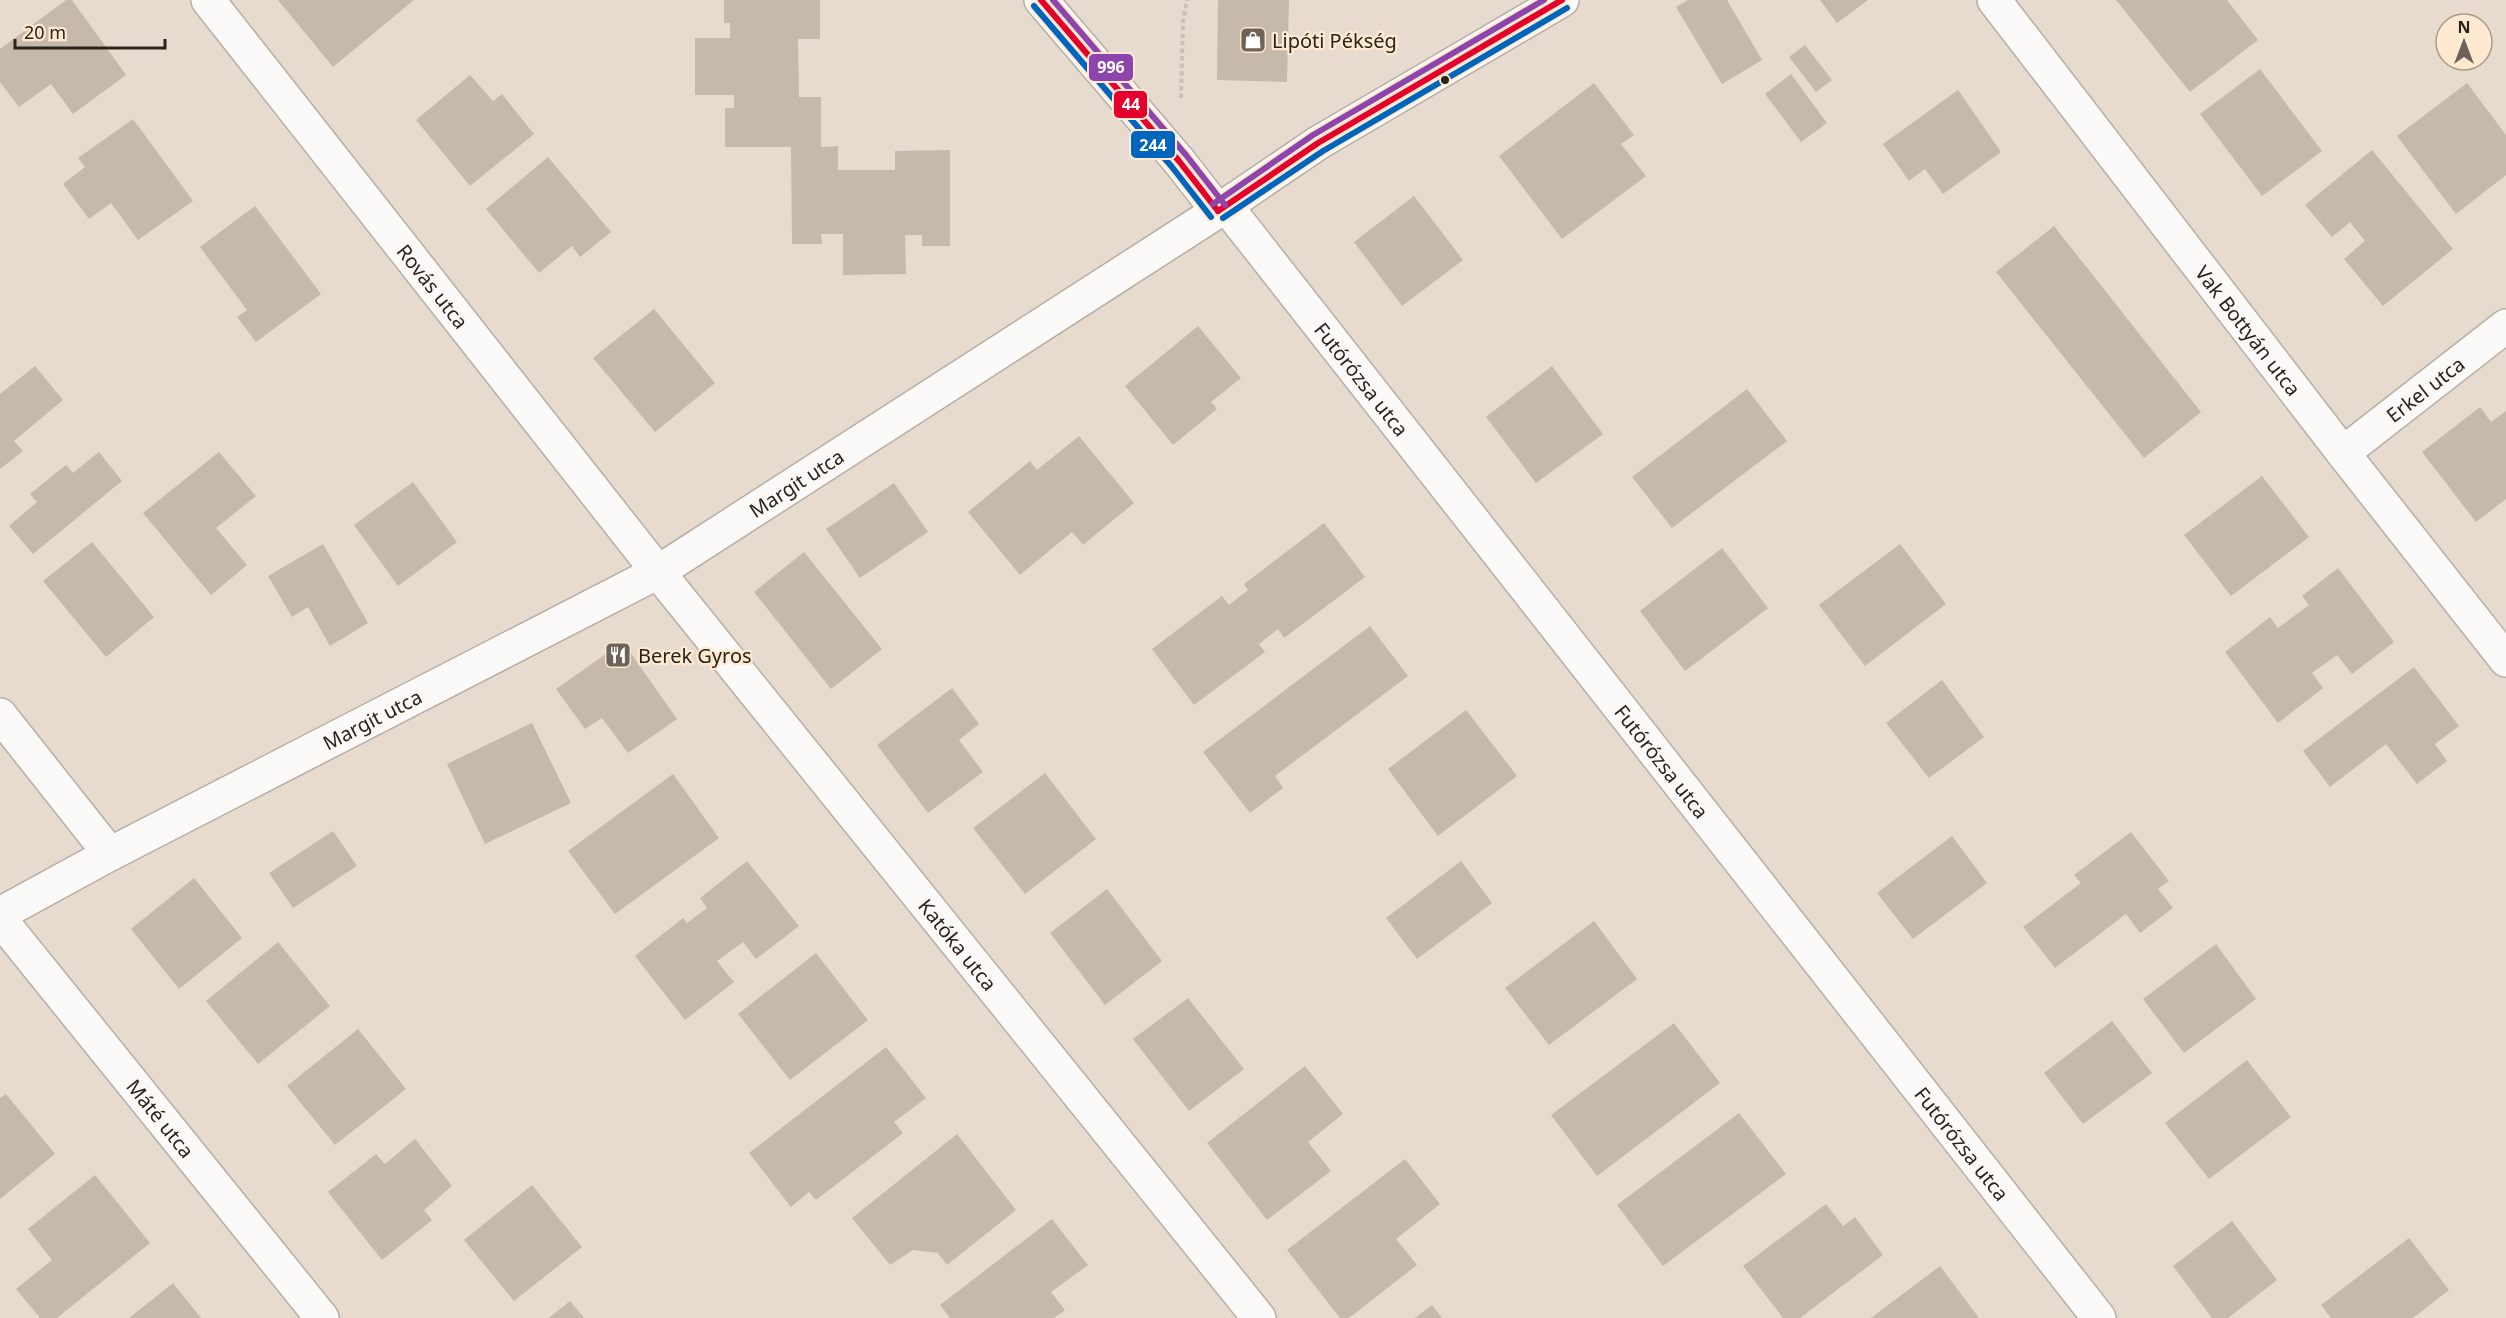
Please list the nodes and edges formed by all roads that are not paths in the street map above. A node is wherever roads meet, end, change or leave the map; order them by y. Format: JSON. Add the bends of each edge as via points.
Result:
{"nodes":[{"id":1,"x":208,"y":0,"type":"edge"},
{"id":2,"x":1041,"y":0,"type":"edge"},
{"id":3,"x":1562,"y":0,"type":"edge"},
{"id":4,"x":1994,"y":0,"type":"edge"},
{"id":5,"x":1222,"y":208,"type":"junction"},
{"id":6,"x":2506,"y":326,"type":"edge"},
{"id":7,"x":2343,"y":453,"type":"junction"},
{"id":8,"x":658,"y":572,"type":"junction"},
{"id":9,"x":2506,"y":660,"type":"edge"},
{"id":10,"x":0,"y":715,"type":"edge"},
{"id":11,"x":110,"y":854,"type":"junction"},
{"id":12,"x":0,"y":914,"type":"edge"},
{"id":13,"x":0,"y":919,"type":"edge"},
{"id":14,"x":322,"y":1318,"type":"edge"},
{"id":15,"x":1259,"y":1318,"type":"edge"},
{"id":16,"x":2099,"y":1318,"type":"edge"}],
"edges":[{"from":1,"to":8,"type":"street","name":"Rovás utca"},
{"from":2,"to":5,"type":"street","name":"Futórózsa utca"},
{"from":3,"to":5,"type":"street","name":"Margit utca","via":[[1318,143]]},
{"from":4,"to":7,"type":"street","name":"Vak Bottyán utca"},
{"from":5,"to":8,"type":"street","name":"Margit utca"},
{"from":5,"to":16,"type":"street","name":"Futórózsa utca"},
{"from":6,"to":7,"type":"street","name":"Erkel utca"},
{"from":7,"to":9,"type":"street","name":"Vak Bottyán utca"},
{"from":8,"to":11,"type":"street","name":"Margit utca"},
{"from":8,"to":15,"type":"street","name":"Katóka utca"},
{"from":10,"to":11,"type":"street"},
{"from":11,"to":12,"type":"street","name":"Margit utca"},
{"from":13,"to":14,"type":"street","name":"Máté utca"}]}
